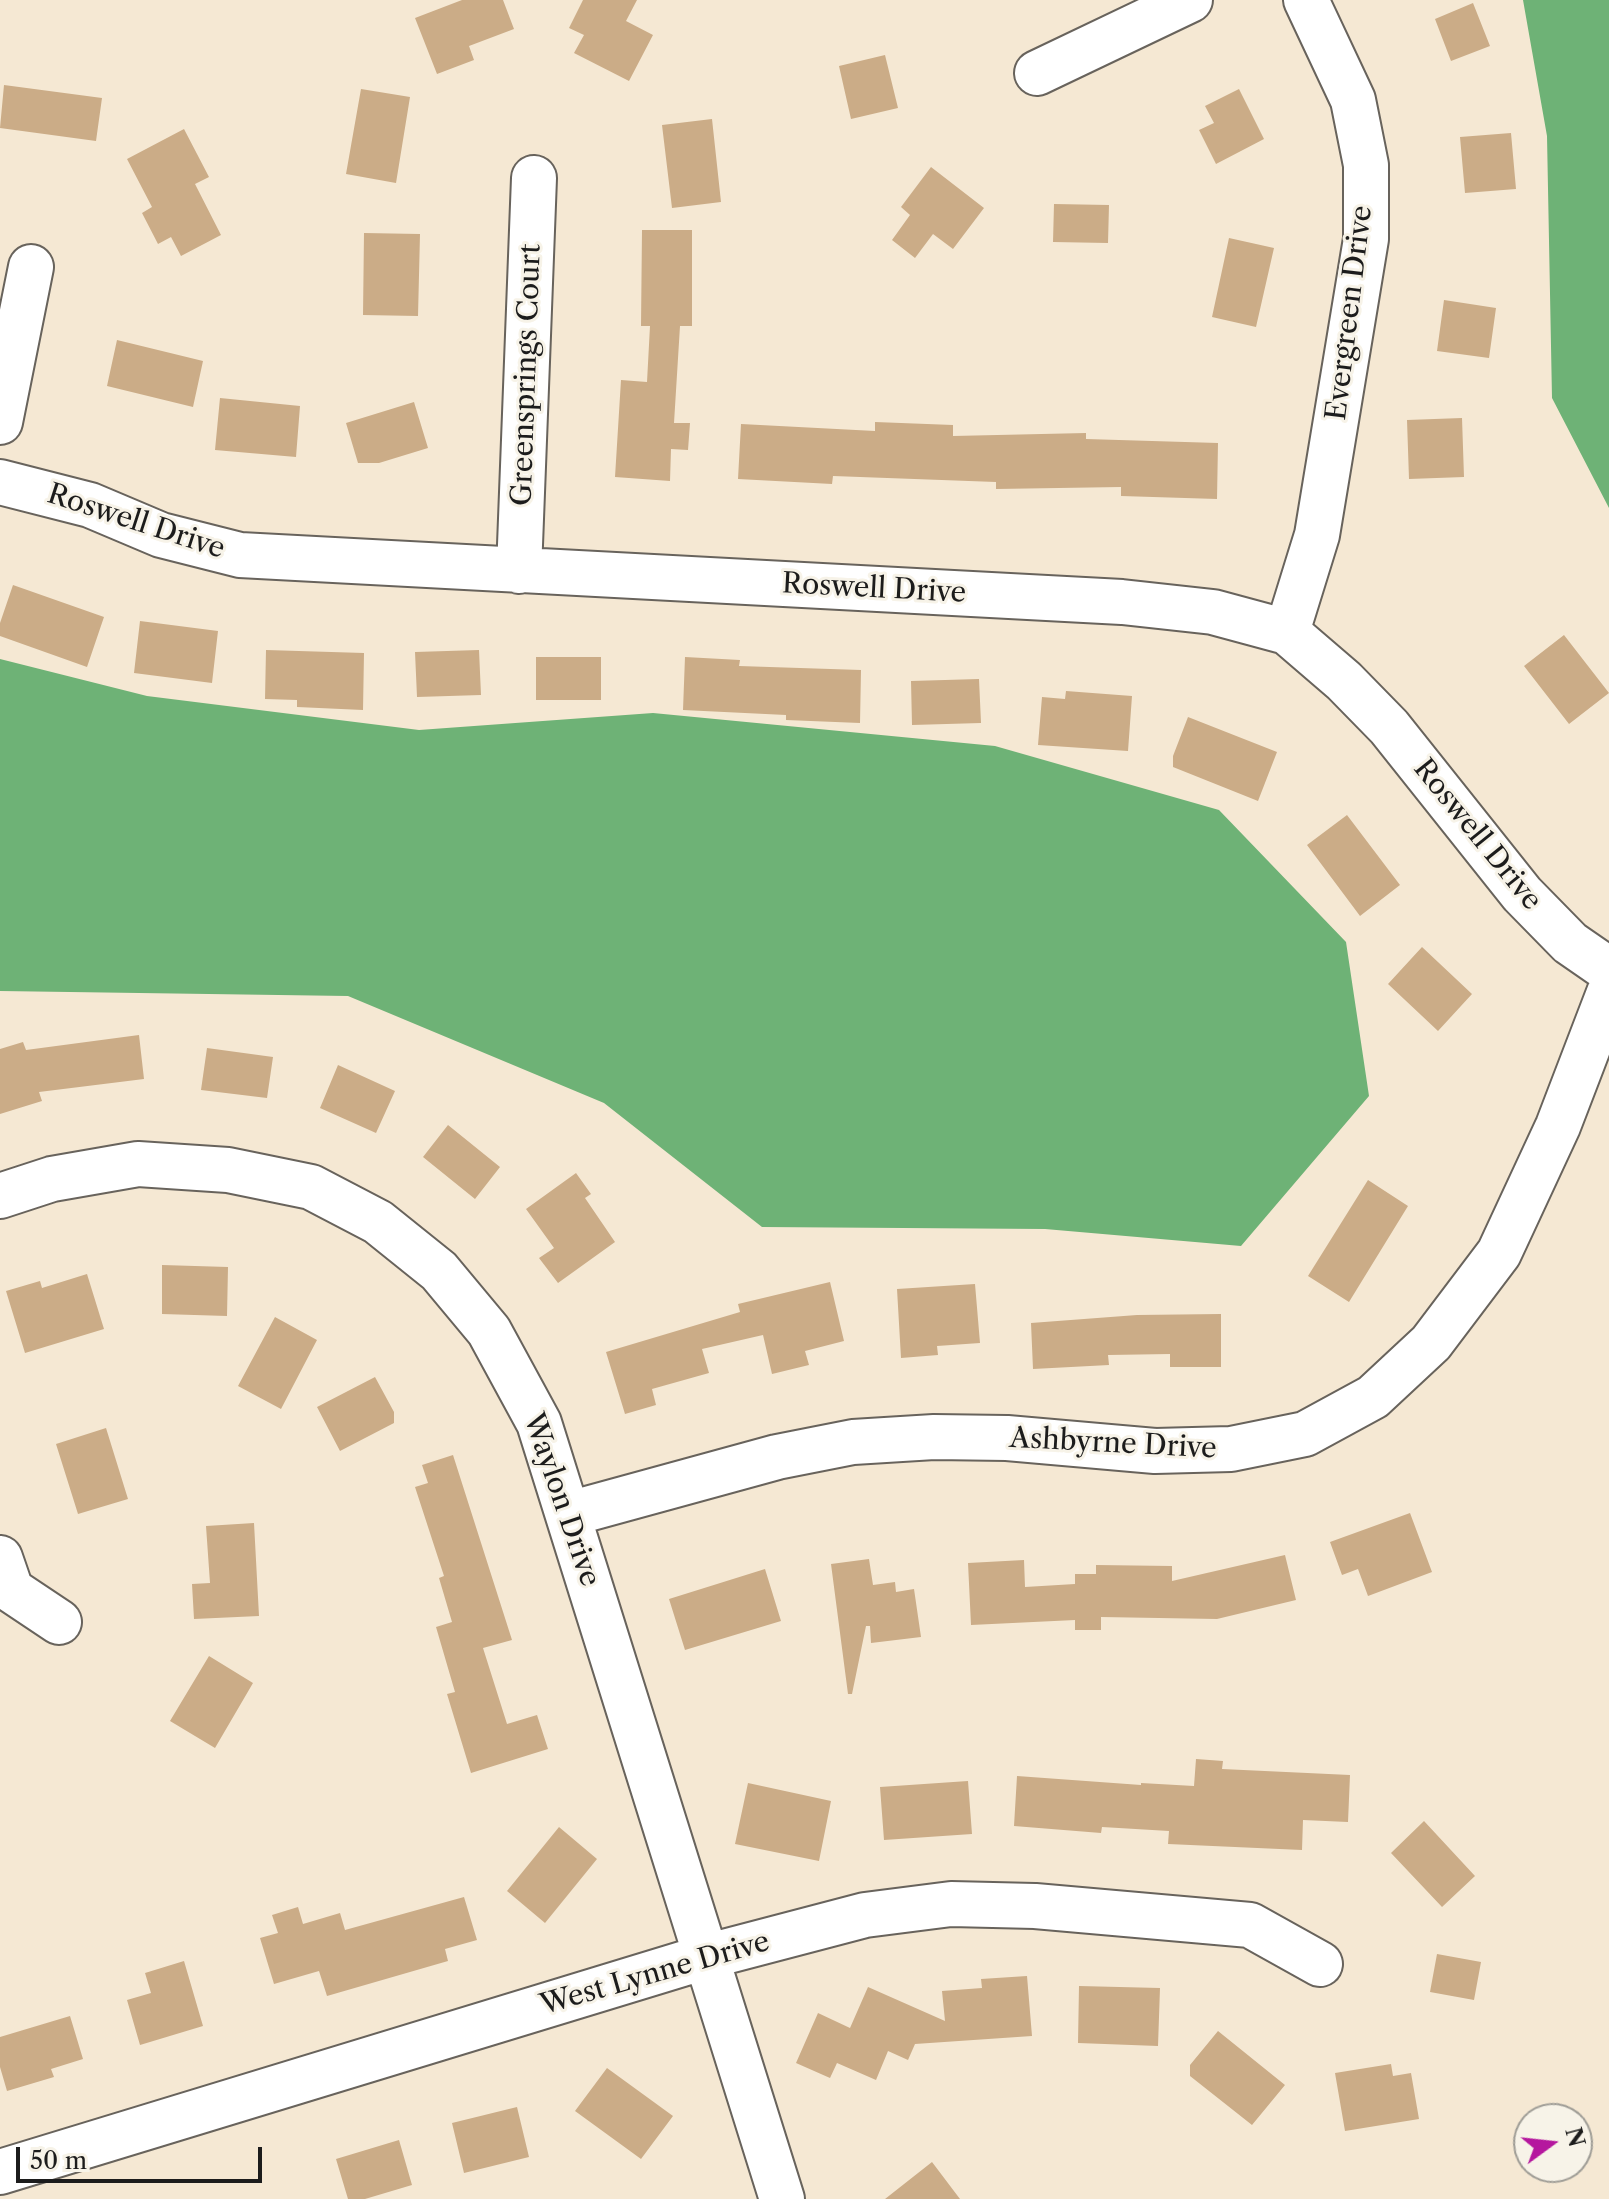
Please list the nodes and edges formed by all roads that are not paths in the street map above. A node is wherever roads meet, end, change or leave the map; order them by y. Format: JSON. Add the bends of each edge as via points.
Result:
{"nodes":[{"id":1,"x":1190,"y":0,"type":"edge"},
{"id":2,"x":1306,"y":0,"type":"edge"},
{"id":3,"x":1037,"y":73,"type":"dead end"},
{"id":4,"x":534,"y":178,"type":"dead end"},
{"id":5,"x":31,"y":267,"type":"dead end"},
{"id":6,"x":0,"y":422,"type":"edge"},
{"id":7,"x":0,"y":482,"type":"edge"},
{"id":8,"x":519,"y":571,"type":"junction"},
{"id":9,"x":1287,"y":632,"type":"junction"},
{"id":10,"x":1609,"y":970,"type":"edge"},
{"id":11,"x":1609,"y":993,"type":"edge"},
{"id":12,"x":0,"y":1196,"type":"edge"},
{"id":13,"x":569,"y":1514,"type":"junction"},
{"id":14,"x":0,"y":1558,"type":"edge"},
{"id":15,"x":59,"y":1622,"type":"dead end"},
{"id":16,"x":705,"y":1957,"type":"junction"},
{"id":17,"x":1320,"y":1964,"type":"dead end"},
{"id":18,"x":0,"y":2172,"type":"edge"},
{"id":19,"x":782,"y":2199,"type":"edge"}],
"edges":[{"from":1,"to":3,"type":"street"},
{"from":2,"to":9,"type":"street","name":"Evergreen Drive","via":[[1353,100],[1366,165],[1366,239],[1317,535]]},
{"from":4,"to":8,"type":"street","name":"Greensprings Court"},
{"from":5,"to":6,"type":"street"},
{"from":7,"to":8,"type":"street","name":"Roswell Drive","via":[[90,505],[161,535],[240,555]]},
{"from":8,"to":9,"type":"street","name":"Roswell Drive","via":[[1122,602],[1213,612]]},
{"from":9,"to":10,"type":"street","name":"Roswell Drive","via":[[1389,727],[1522,894],[1570,943]]},
{"from":11,"to":13,"type":"street","name":"Ashbyrne Drive","via":[[1558,1126],[1499,1253],[1431,1343],[1373,1397],[1305,1434],[1231,1449],[1170,1451],[1007,1438],[853,1442],[777,1457]]},
{"from":12,"to":13,"type":"street","name":"Waylon Drive","via":[[52,1179],[138,1164],[228,1170],[311,1187],[378,1222],[439,1271],[489,1331],[539,1423]]},
{"from":13,"to":16,"type":"street","name":"Waylon Drive"},
{"from":14,"to":15,"type":"street","via":[[11,1590]]},
{"from":16,"to":17,"type":"street","name":"West Lynne Drive","via":[[865,1915],[951,1904],[1250,1925]]},
{"from":16,"to":18,"type":"street","name":"West Lynne Drive"},
{"from":16,"to":19,"type":"street","name":"Waylon Drive"}]}
